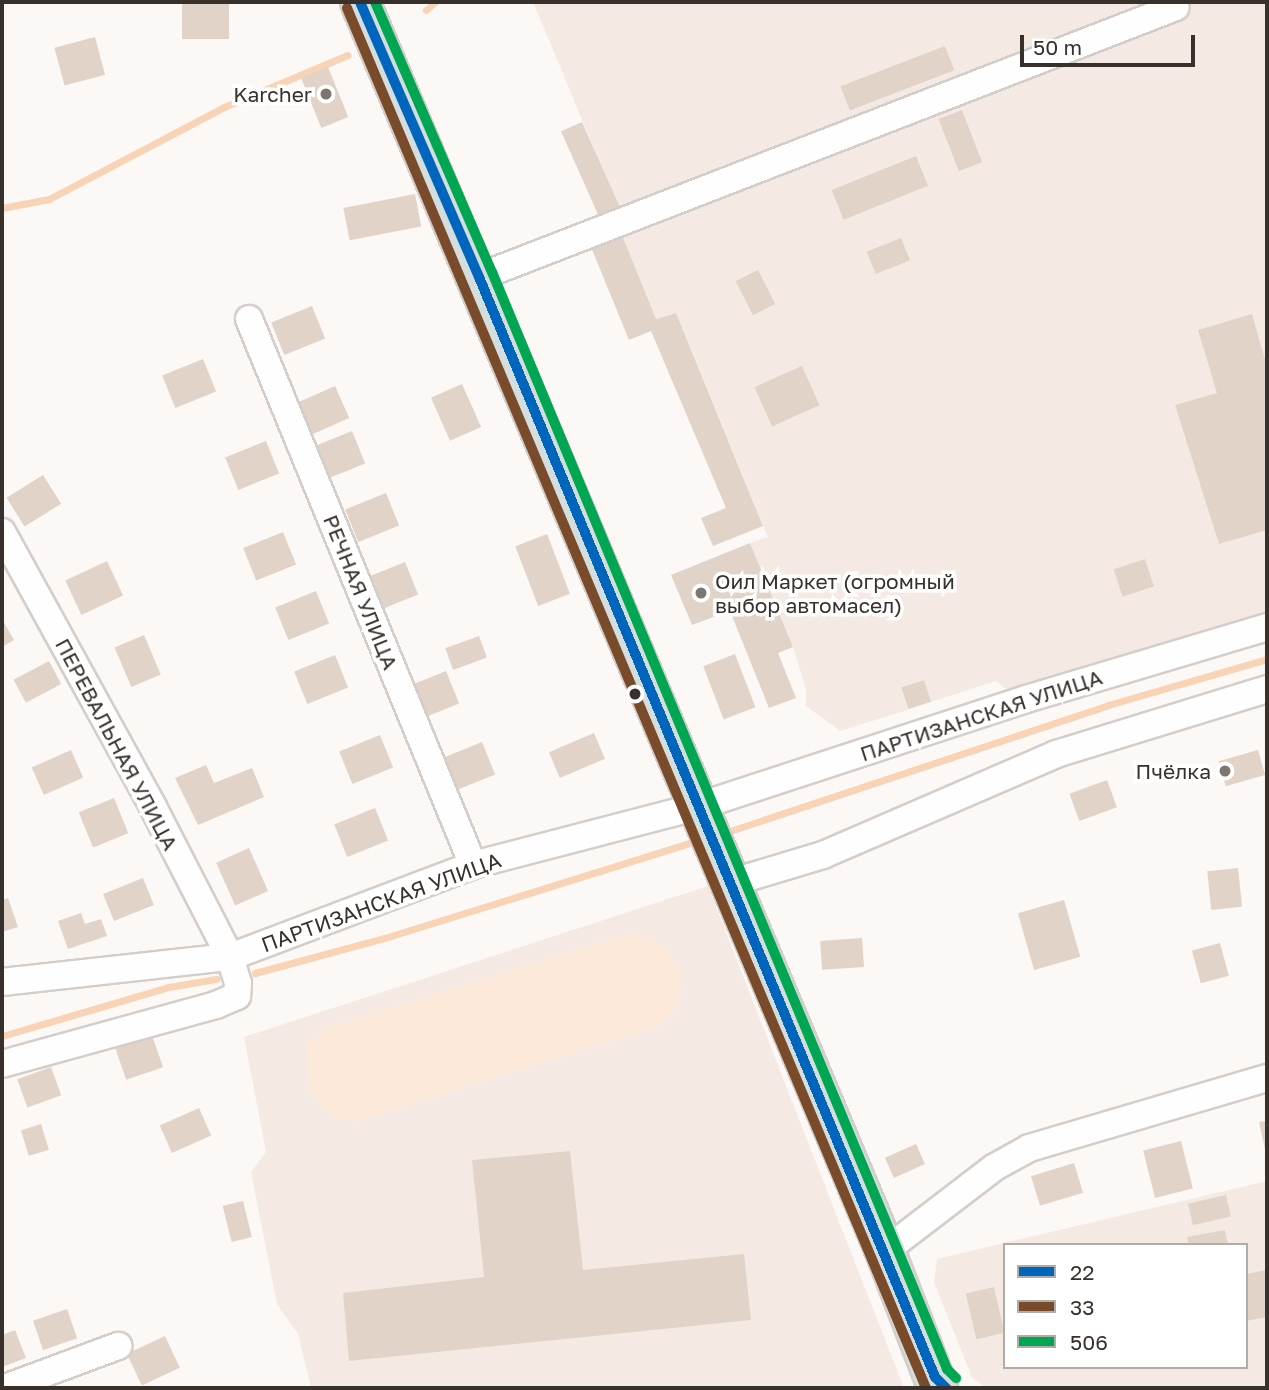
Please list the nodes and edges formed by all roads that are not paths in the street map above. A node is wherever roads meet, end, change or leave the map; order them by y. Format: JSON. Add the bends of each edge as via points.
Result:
{"nodes":[{"id":1,"x":360,"y":2,"type":"edge"},
{"id":2,"x":1176,"y":6,"type":"dead end"},
{"id":3,"x":479,"y":277,"type":"junction"},
{"id":4,"x":249,"y":319,"type":"dead end"},
{"id":5,"x":2,"y":532,"type":"edge"},
{"id":6,"x":1267,"y":626,"type":"edge"},
{"id":7,"x":1267,"y":689,"type":"edge"},
{"id":8,"x":699,"y":814,"type":"junction"},
{"id":9,"x":473,"y":865,"type":"junction"},
{"id":10,"x":726,"y":876,"type":"junction"},
{"id":11,"x":230,"y":957,"type":"junction"},
{"id":12,"x":2,"y":982,"type":"edge"},
{"id":13,"x":2,"y":1065,"type":"edge"},
{"id":14,"x":1267,"y":1078,"type":"edge"},
{"id":15,"x":885,"y":1251,"type":"junction"},
{"id":16,"x":118,"y":1346,"type":"dead end"},
{"id":17,"x":939,"y":1385,"type":"edge"},
{"id":18,"x":5,"y":1388,"type":"edge"}],
"edges":[{"from":1,"to":3,"type":"highway"},
{"from":2,"to":3,"type":"street"},
{"from":3,"to":8,"type":"highway"},
{"from":4,"to":9,"type":"street","name":"РЕЧНАЯ УЛИЦА"},
{"from":5,"to":11,"type":"street","name":"ПЕРЕВАЛЬНАЯ УЛИЦА"},
{"from":6,"to":8,"type":"street","name":"ПАРТИЗАНСКАЯ УЛИЦА","via":[[1026,699]]},
{"from":7,"to":10,"type":"street","via":[[1056,754],[822,855]]},
{"from":8,"to":9,"type":"street","name":"ПАРТИЗАНСКАЯ УЛИЦА"},
{"from":8,"to":10,"type":"highway"},
{"from":9,"to":11,"type":"street","name":"ПАРТИЗАНСКАЯ УЛИЦА"},
{"from":10,"to":15,"type":"highway"},
{"from":11,"to":12,"type":"street","name":"ПАРТИЗАНСКАЯ УЛИЦА"},
{"from":11,"to":13,"type":"street","via":[[237,996]]},
{"from":14,"to":15,"type":"street","via":[[1029,1148],[995,1167]]},
{"from":15,"to":17,"type":"highway"},
{"from":16,"to":18,"type":"street"}]}
